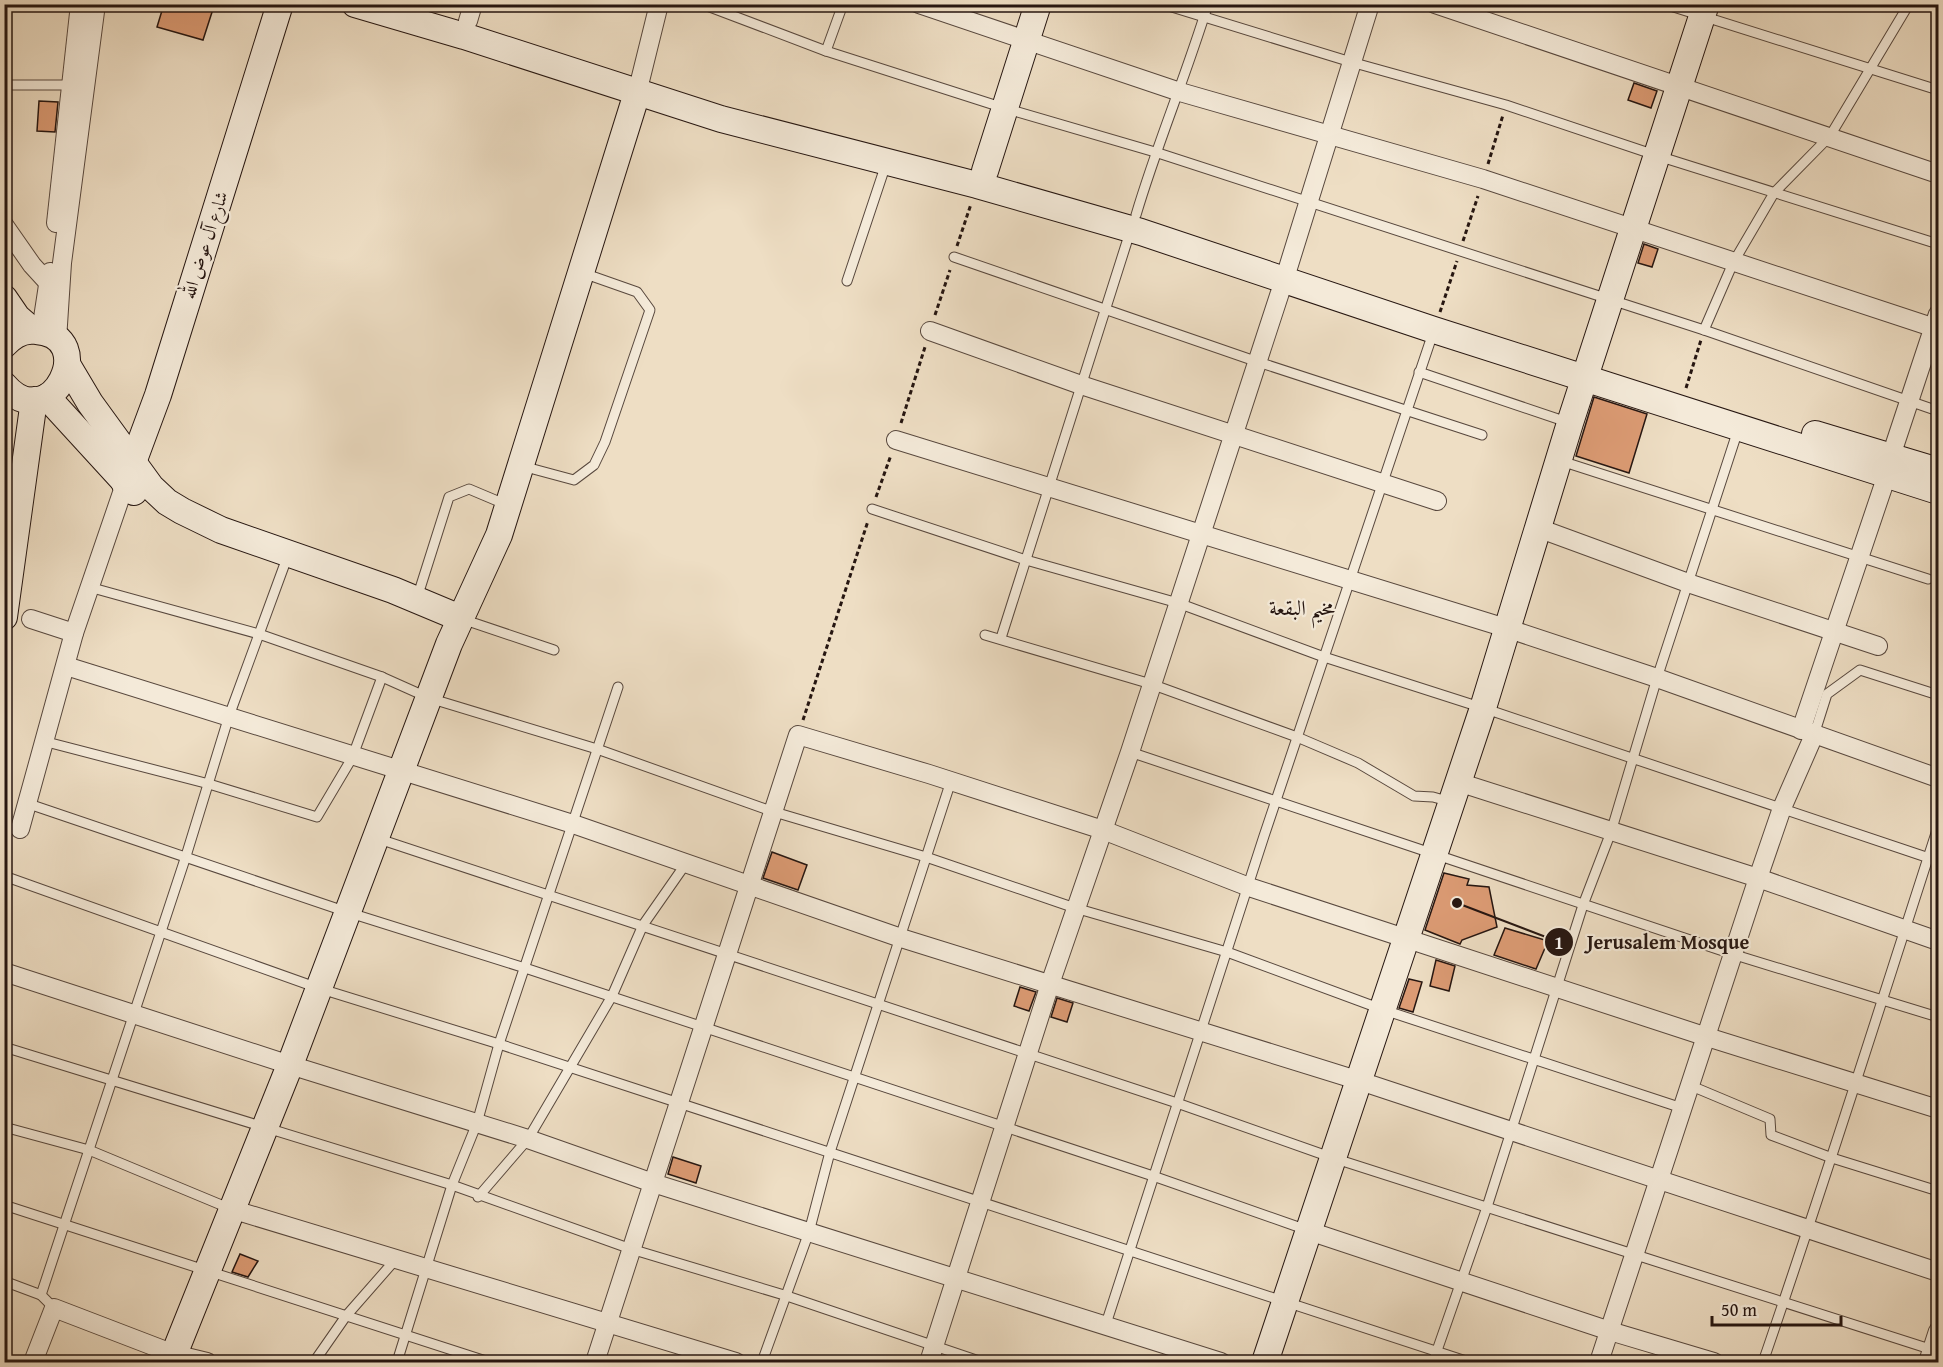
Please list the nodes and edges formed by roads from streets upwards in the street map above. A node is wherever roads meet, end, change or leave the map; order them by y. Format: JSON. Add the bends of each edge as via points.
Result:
{"nodes":[{"id":1,"x":80,"y":4,"type":"edge"},
{"id":2,"x":96,"y":4,"type":"edge"},
{"id":3,"x":280,"y":4,"type":"edge"},
{"id":4,"x":355,"y":4,"type":"edge"},
{"id":5,"x":419,"y":4,"type":"edge"},
{"id":6,"x":659,"y":4,"type":"edge"},
{"id":7,"x":920,"y":4,"type":"edge"},
{"id":8,"x":1038,"y":4,"type":"edge"},
{"id":9,"x":1370,"y":4,"type":"edge"},
{"id":10,"x":1435,"y":4,"type":"edge"},
{"id":11,"x":1704,"y":11,"type":"edge"},
{"id":12,"x":470,"y":13,"type":"edge"},
{"id":13,"x":1026,"y":42,"type":"junction"},
{"id":14,"x":638,"y":86,"type":"junction"},
{"id":15,"x":1677,"y":88,"type":"junction"},
{"id":16,"x":1328,"y":135,"type":"junction"},
{"id":17,"x":1938,"y":174,"type":"edge"},
{"id":18,"x":981,"y":178,"type":"junction"},
{"id":19,"x":4,"y":225,"type":"edge"},
{"id":20,"x":1634,"y":230,"type":"junction"},
{"id":21,"x":1285,"y":274,"type":"junction"},
{"id":22,"x":54,"y":288,"type":"junction"},
{"id":23,"x":4,"y":298,"type":"edge"},
{"id":24,"x":1937,"y":323,"type":"edge"},
{"id":25,"x":930,"y":331,"type":"road end"},
{"id":26,"x":43,"y":334,"type":"junction"},
{"id":27,"x":4,"y":345,"type":"edge"},
{"id":28,"x":68,"y":366,"type":"junction"},
{"id":29,"x":1588,"y":370,"type":"junction"},
{"id":30,"x":7,"y":388,"type":"edge"},
{"id":31,"x":41,"y":398,"type":"junction"},
{"id":32,"x":1232,"y":434,"type":"junction"},
{"id":33,"x":896,"y":440,"type":"road end"},
{"id":34,"x":1889,"y":465,"type":"junction"},
{"id":35,"x":1938,"y":471,"type":"edge"},
{"id":36,"x":129,"y":472,"type":"junction"},
{"id":37,"x":1938,"y":491,"type":"edge"},
{"id":38,"x":1437,"y":501,"type":"dead end"},
{"id":39,"x":4,"y":527,"type":"edge"},
{"id":40,"x":1538,"y":528,"type":"junction"},
{"id":41,"x":1201,"y":535,"type":"junction"},
{"id":42,"x":4,"y":617,"type":"edge"},
{"id":43,"x":31,"y":619,"type":"dead end"},
{"id":44,"x":458,"y":622,"type":"junction"},
{"id":45,"x":1506,"y":628,"type":"junction"},
{"id":46,"x":74,"y":633,"type":"junction"},
{"id":47,"x":1833,"y":633,"type":"junction"},
{"id":48,"x":1878,"y":646,"type":"dead end"},
{"id":49,"x":66,"y":666,"type":"junction"},
{"id":50,"x":1807,"y":733,"type":"junction"},
{"id":51,"x":402,"y":773,"type":"junction"},
{"id":52,"x":1938,"y":778,"type":"edge"},
{"id":53,"x":1455,"y":792,"type":"junction"},
{"id":54,"x":20,"y":829,"type":"dead end"},
{"id":55,"x":1103,"y":831,"type":"junction"},
{"id":56,"x":1758,"y":879,"type":"junction"},
{"id":57,"x":747,"y":886,"type":"junction"},
{"id":58,"x":1407,"y":937,"type":"junction"},
{"id":59,"x":1938,"y":941,"type":"edge"},
{"id":60,"x":4,"y":972,"type":"edge"},
{"id":61,"x":1050,"y":984,"type":"junction"},
{"id":62,"x":1704,"y":1036,"type":"junction"},
{"id":63,"x":290,"y":1065,"type":"junction"},
{"id":64,"x":1360,"y":1081,"type":"junction"},
{"id":65,"x":1938,"y":1109,"type":"edge"},
{"id":66,"x":1660,"y":1180,"type":"junction"},
{"id":67,"x":653,"y":1183,"type":"junction"},
{"id":68,"x":231,"y":1209,"type":"junction"},
{"id":69,"x":1310,"y":1231,"type":"junction"},
{"id":70,"x":1938,"y":1272,"type":"edge"},
{"id":71,"x":955,"y":1279,"type":"junction"},
{"id":72,"x":607,"y":1324,"type":"junction"},
{"id":73,"x":1610,"y":1331,"type":"junction"},
{"id":74,"x":1938,"y":1331,"type":"edge"},
{"id":75,"x":932,"y":1354,"type":"edge"},
{"id":76,"x":1933,"y":1355,"type":"edge"},
{"id":77,"x":172,"y":1358,"type":"edge"},
{"id":78,"x":33,"y":1362,"type":"edge"},
{"id":79,"x":207,"y":1362,"type":"edge"},
{"id":80,"x":595,"y":1362,"type":"edge"},
{"id":81,"x":736,"y":1362,"type":"edge"},
{"id":82,"x":1221,"y":1362,"type":"edge"},
{"id":83,"x":1265,"y":1362,"type":"edge"},
{"id":84,"x":1599,"y":1362,"type":"edge"},
{"id":85,"x":1714,"y":1362,"type":"edge"}],
"edges":[{"from":1,"to":22,"type":"street"},
{"from":2,"to":22,"type":"street"},
{"from":3,"to":36,"type":"street","name":"شارع آل عوض الله","via":[[158,395]]},
{"from":4,"to":14,"type":"street"},
{"from":5,"to":12,"type":"street"},
{"from":6,"to":14,"type":"street"},
{"from":7,"to":13,"type":"street"},
{"from":8,"to":13,"type":"street"},
{"from":9,"to":16,"type":"street"},
{"from":10,"to":15,"type":"street"},
{"from":11,"to":15,"type":"street"},
{"from":12,"to":14,"type":"street"},
{"from":13,"to":16,"type":"street"},
{"from":13,"to":18,"type":"street"},
{"from":14,"to":18,"type":"street","via":[[812,129]]},
{"from":14,"to":18,"type":"street","via":[[766,132],[887,162]]},
{"from":14,"to":44,"type":"street","via":[[509,506]]},
{"from":15,"to":17,"type":"street"},
{"from":15,"to":20,"type":"street"},
{"from":16,"to":20,"type":"street","via":[[1484,179]]},
{"from":16,"to":21,"type":"street"},
{"from":18,"to":21,"type":"street","via":[[1134,222]]},
{"from":19,"to":22,"type":"street"},
{"from":20,"to":24,"type":"street"},
{"from":20,"to":29,"type":"street"},
{"from":21,"to":29,"type":"street"},
{"from":21,"to":32,"type":"street"},
{"from":22,"to":26,"type":"street"},
{"from":23,"to":26,"type":"street","via":[[18,317]]},
{"from":24,"to":34,"type":"street"},
{"from":25,"to":32,"type":"street"},
{"from":26,"to":27,"type":"street","via":[[17,334]]},
{"from":26,"to":28,"type":"street","via":[[63,347]]},
{"from":28,"to":31,"type":"street","via":[[62,383]]},
{"from":28,"to":36,"type":"street"},
{"from":29,"to":34,"type":"street","via":[[1683,395]]},
{"from":29,"to":34,"type":"street","via":[[1739,427]]},
{"from":29,"to":40,"type":"street"},
{"from":30,"to":31,"type":"street","via":[[17,396]]},
{"from":30,"to":39,"type":"street","via":[[15,447]]},
{"from":31,"to":36,"type":"street"},
{"from":31,"to":42,"type":"street"},
{"from":32,"to":38,"type":"street"},
{"from":32,"to":41,"type":"street"},
{"from":33,"to":41,"type":"street"},
{"from":34,"to":35,"type":"street"},
{"from":34,"to":37,"type":"street"},
{"from":34,"to":47,"type":"street"},
{"from":36,"to":44,"type":"street","via":[[197,520],[416,600]]},
{"from":36,"to":44,"type":"street","via":[[168,521],[194,533]]},
{"from":36,"to":46,"type":"street"},
{"from":40,"to":45,"type":"street"},
{"from":40,"to":47,"type":"street"},
{"from":41,"to":45,"type":"street"},
{"from":41,"to":55,"type":"street"},
{"from":43,"to":46,"type":"street"},
{"from":44,"to":51,"type":"street"},
{"from":45,"to":50,"type":"street"},
{"from":45,"to":53,"type":"street"},
{"from":46,"to":49,"type":"street"},
{"from":47,"to":48,"type":"street"},
{"from":47,"to":50,"type":"street"},
{"from":49,"to":51,"type":"street"},
{"from":49,"to":54,"type":"street"},
{"from":50,"to":52,"type":"street"},
{"from":50,"to":56,"type":"street"},
{"from":51,"to":57,"type":"street","via":[[572,824]]},
{"from":51,"to":63,"type":"street"},
{"from":53,"to":56,"type":"street","via":[[1611,832]]},
{"from":53,"to":58,"type":"street"},
{"from":55,"to":57,"type":"street","via":[[798,735]]},
{"from":55,"to":58,"type":"street","via":[[1249,887]]},
{"from":55,"to":61,"type":"street"},
{"from":56,"to":59,"type":"street"},
{"from":56,"to":62,"type":"street"},
{"from":57,"to":61,"type":"street"},
{"from":57,"to":67,"type":"street"},
{"from":58,"to":62,"type":"street"},
{"from":58,"to":64,"type":"street"},
{"from":60,"to":63,"type":"street"},
{"from":61,"to":64,"type":"street"},
{"from":61,"to":71,"type":"street"},
{"from":62,"to":65,"type":"street"},
{"from":62,"to":66,"type":"street"},
{"from":63,"to":67,"type":"street","via":[[528,1139]]},
{"from":63,"to":68,"type":"street"},
{"from":64,"to":66,"type":"street"},
{"from":64,"to":69,"type":"street"},
{"from":66,"to":70,"type":"street"},
{"from":66,"to":73,"type":"street"},
{"from":67,"to":71,"type":"street"},
{"from":67,"to":72,"type":"street"},
{"from":68,"to":72,"type":"street"},
{"from":68,"to":77,"type":"street"},
{"from":69,"to":73,"type":"street"},
{"from":69,"to":83,"type":"street"},
{"from":71,"to":75,"type":"street"},
{"from":71,"to":82,"type":"street"},
{"from":72,"to":80,"type":"street"},
{"from":72,"to":81,"type":"street"},
{"from":73,"to":84,"type":"street"},
{"from":73,"to":85,"type":"street"},
{"from":74,"to":76,"type":"street"},
{"from":77,"to":78,"type":"street","via":[[48,1301]]},
{"from":77,"to":79,"type":"street"}]}
